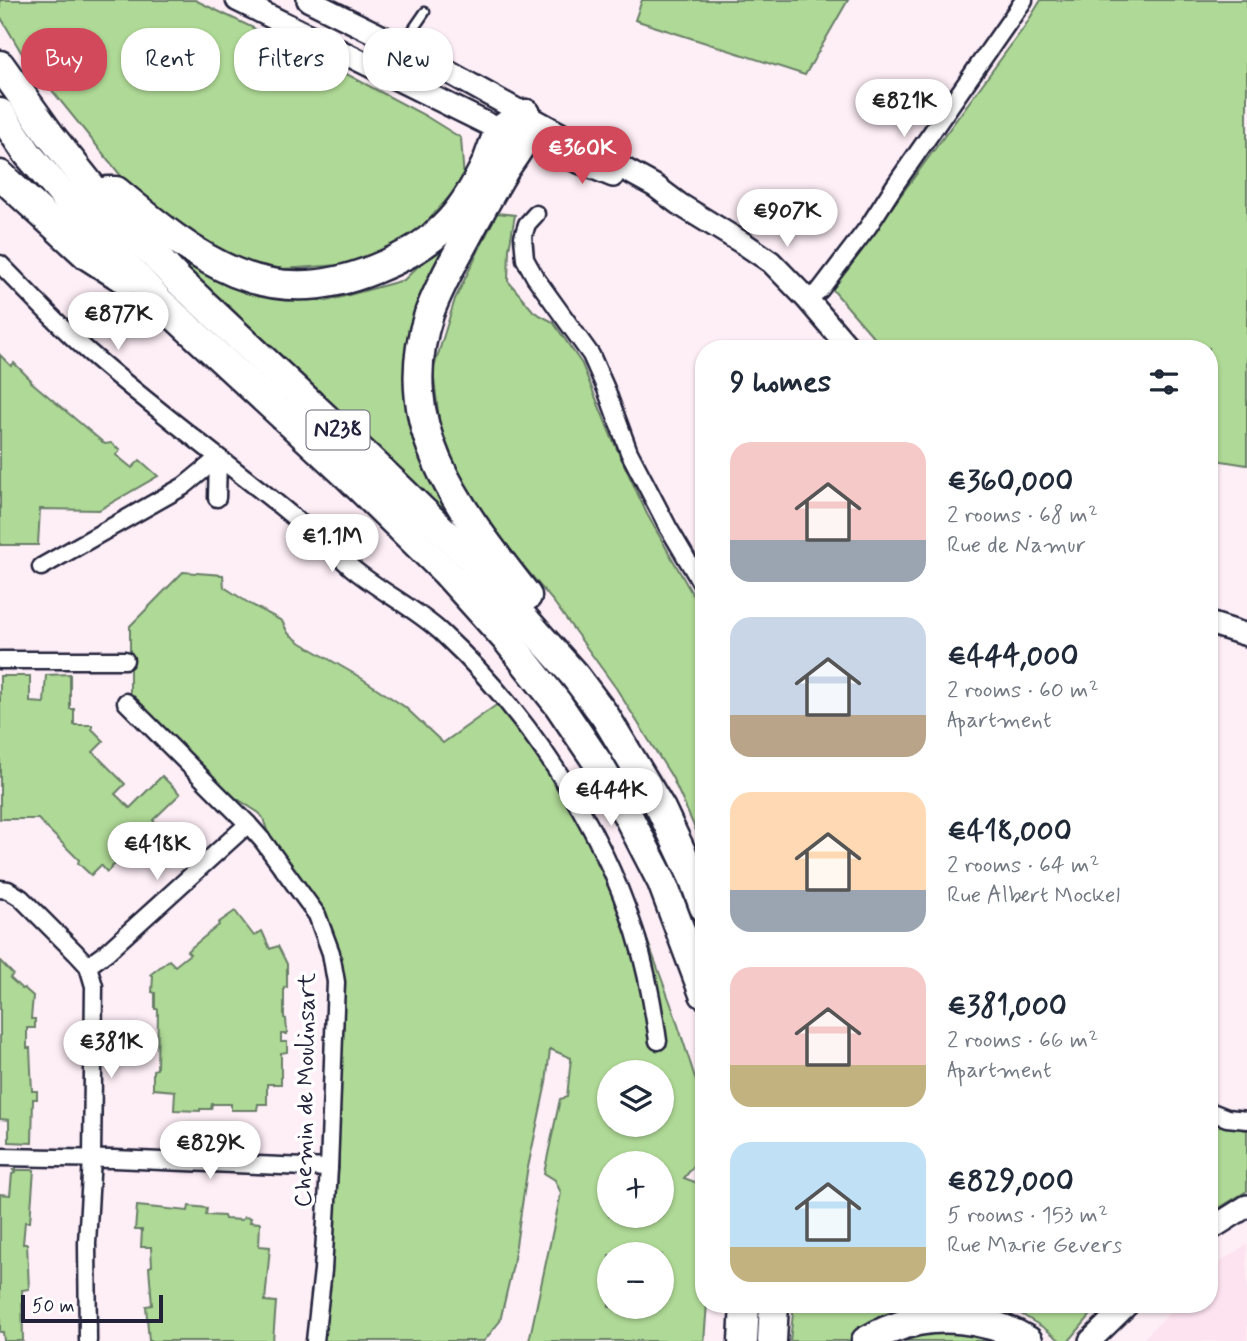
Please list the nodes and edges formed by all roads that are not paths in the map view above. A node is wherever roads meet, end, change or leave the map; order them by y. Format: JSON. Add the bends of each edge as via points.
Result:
{"nodes":[{"id":1,"x":237,"y":0,"type":"edge"},
{"id":2,"x":309,"y":0,"type":"edge"},
{"id":3,"x":1024,"y":0,"type":"edge"},
{"id":4,"x":425,"y":12,"type":"dead end"},
{"id":5,"x":365,"y":28,"type":"edge"},
{"id":6,"x":414,"y":28,"type":"edge"},
{"id":7,"x":0,"y":65,"type":"edge"},
{"id":8,"x":453,"y":83,"type":"edge"},
{"id":9,"x":0,"y":113,"type":"edge"},
{"id":10,"x":516,"y":128,"type":"junction"},
{"id":11,"x":0,"y":174,"type":"edge"},
{"id":12,"x":94,"y":190,"type":"junction"},
{"id":13,"x":536,"y":214,"type":"dead end"},
{"id":14,"x":0,"y":264,"type":"edge"},
{"id":15,"x":807,"y":299,"type":"junction"},
{"id":16,"x":159,"y":301,"type":"junction"},
{"id":17,"x":842,"y":340,"type":"edge"},
{"id":18,"x":218,"y":458,"type":"junction"},
{"id":19,"x":217,"y":498,"type":"dead end"},
{"id":20,"x":41,"y":567,"type":"dead end"},
{"id":21,"x":695,"y":573,"type":"edge"},
{"id":22,"x":1218,"y":626,"type":"edge"},
{"id":23,"x":1247,"y":635,"type":"edge"},
{"id":24,"x":0,"y":660,"type":"edge"},
{"id":25,"x":125,"y":660,"type":"dead end"},
{"id":26,"x":575,"y":676,"type":"junction"},
{"id":27,"x":126,"y":702,"type":"dead end"},
{"id":28,"x":248,"y":824,"type":"junction"},
{"id":29,"x":695,"y":880,"type":"edge"},
{"id":30,"x":0,"y":889,"type":"edge"},
{"id":31,"x":88,"y":967,"type":"junction"},
{"id":32,"x":695,"y":970,"type":"edge"},
{"id":33,"x":658,"y":1041,"type":"dead end"},
{"id":34,"x":1218,"y":1114,"type":"edge"},
{"id":35,"x":1247,"y":1120,"type":"edge"},
{"id":36,"x":0,"y":1157,"type":"edge"},
{"id":37,"x":92,"y":1158,"type":"junction"},
{"id":38,"x":329,"y":1168,"type":"junction"},
{"id":39,"x":1247,"y":1206,"type":"edge"},
{"id":40,"x":1218,"y":1223,"type":"edge"},
{"id":41,"x":745,"y":1313,"type":"edge"},
{"id":42,"x":774,"y":1313,"type":"edge"},
{"id":43,"x":1119,"y":1313,"type":"edge"},
{"id":44,"x":88,"y":1341,"type":"edge"},
{"id":45,"x":316,"y":1341,"type":"edge"},
{"id":46,"x":743,"y":1341,"type":"edge"},
{"id":47,"x":772,"y":1341,"type":"edge"},
{"id":48,"x":866,"y":1341,"type":"edge"},
{"id":49,"x":1028,"y":1341,"type":"edge"},
{"id":50,"x":1090,"y":1341,"type":"edge"}],
"edges":[{"from":1,"to":10,"type":"main road"},
{"from":2,"to":5,"type":"main road"},
{"from":3,"to":15,"type":"street","via":[[868,227],[820,290]]},
{"from":4,"to":6,"type":"lane"},
{"from":7,"to":12,"type":"highway","number":"N238"},
{"from":8,"to":10,"type":"main road"},
{"from":9,"to":16,"type":"highway","number":"N238","via":[[80,216]]},
{"from":10,"to":12,"type":"highway","via":[[466,201],[426,242],[403,257],[332,283],[278,285],[241,276],[207,260],[116,191]]},
{"from":10,"to":15,"type":"main road","via":[[679,204],[771,262]]},
{"from":10,"to":26,"type":"highway","via":[[493,189],[429,314],[419,392],[422,418],[448,485],[559,636]]},
{"from":11,"to":16,"type":"highway","via":[[87,255]]},
{"from":12,"to":26,"type":"highway","number":"N238","via":[[178,280],[464,551]]},
{"from":13,"to":21,"type":"street","via":[[523,237],[525,259],[591,355],[629,452]]},
{"from":14,"to":18,"type":"street","via":[[89,353]]},
{"from":15,"to":17,"type":"main road"},
{"from":16,"to":32,"type":"highway","number":"N238","via":[[349,477],[508,641],[598,763],[662,882]]},
{"from":18,"to":19,"type":"street"},
{"from":18,"to":20,"type":"street","via":[[184,486]]},
{"from":18,"to":33,"type":"street","via":[[365,578],[441,632],[536,741],[582,811],[613,875],[639,948]]},
{"from":22,"to":23,"type":"main road"},
{"from":24,"to":25,"type":"street"},
{"from":26,"to":29,"type":"highway","number":"N238","via":[[661,809]]},
{"from":27,"to":28,"type":"street","name":"Chemin de Moulinsart"},
{"from":28,"to":31,"type":"street"},
{"from":28,"to":38,"type":"street","name":"Chemin de Moulinsart","via":[[317,915],[331,953],[335,982]]},
{"from":30,"to":31,"type":"street","via":[[21,898]]},
{"from":31,"to":37,"type":"street","via":[[94,986]]},
{"from":34,"to":35,"type":"street"},
{"from":36,"to":37,"type":"street"},
{"from":37,"to":38,"type":"street"},
{"from":37,"to":44,"type":"street"},
{"from":38,"to":45,"type":"street","name":"Chemin de Moulinsart"},
{"from":39,"to":40,"type":"main road"},
{"from":41,"to":46,"type":"highway"},
{"from":42,"to":47,"type":"highway"},
{"from":43,"to":50,"type":"main road"},
{"from":48,"to":49,"type":"highway","via":[[892,1328],[954,1318],[986,1323]]}]}
